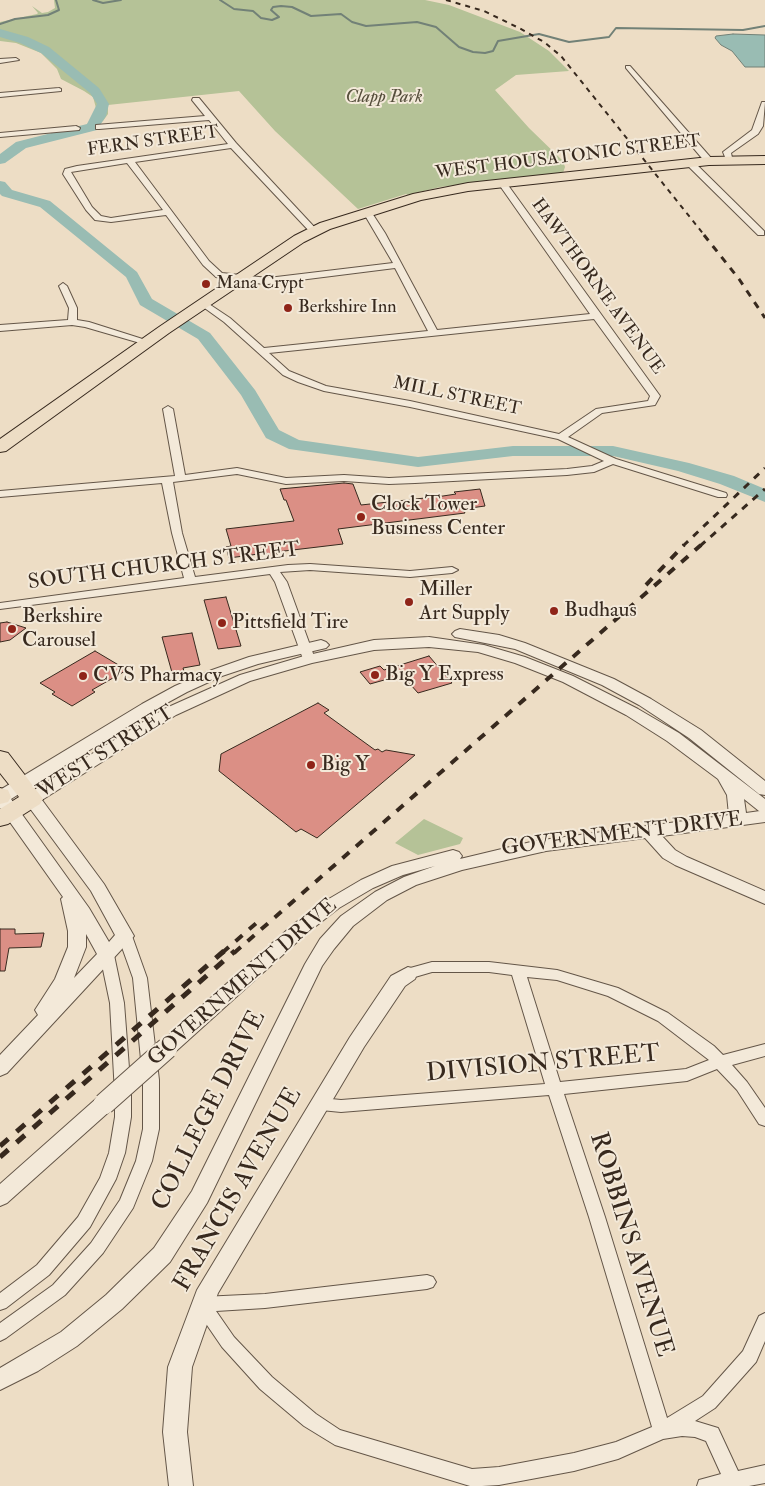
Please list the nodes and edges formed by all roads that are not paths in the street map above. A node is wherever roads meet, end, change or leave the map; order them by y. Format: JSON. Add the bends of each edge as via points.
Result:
{"nodes":[{"id":1,"x":16,"y":60,"type":"dead end"},
{"id":2,"x":0,"y":61,"type":"edge"},
{"id":3,"x":628,"y":67,"type":"dead end"},
{"id":4,"x":59,"y":90,"type":"dead end"},
{"id":5,"x":0,"y":95,"type":"edge"},
{"id":6,"x":196,"y":100,"type":"dead end"},
{"id":7,"x":765,"y":104,"type":"edge"},
{"id":8,"x":209,"y":118,"type":"junction"},
{"id":9,"x":99,"y":126,"type":"dead end"},
{"id":10,"x":76,"y":128,"type":"dead end"},
{"id":11,"x":0,"y":135,"type":"edge"},
{"id":12,"x":233,"y":145,"type":"junction"},
{"id":13,"x":130,"y":160,"type":"junction"},
{"id":14,"x":730,"y":160,"type":"junction"},
{"id":15,"x":765,"y":160,"type":"edge"},
{"id":16,"x":709,"y":161,"type":"junction"},
{"id":17,"x":690,"y":163,"type":"junction"},
{"id":18,"x":502,"y":184,"type":"junction"},
{"id":19,"x":169,"y":212,"type":"junction"},
{"id":20,"x":367,"y":212,"type":"junction"},
{"id":21,"x":314,"y":231,"type":"junction"},
{"id":22,"x":761,"y":233,"type":"dead end"},
{"id":23,"x":398,"y":265,"type":"junction"},
{"id":24,"x":239,"y":279,"type":"junction"},
{"id":25,"x":63,"y":286,"type":"dead end"},
{"id":26,"x":200,"y":306,"type":"junction"},
{"id":27,"x":596,"y":316,"type":"junction"},
{"id":28,"x":72,"y":322,"type":"junction"},
{"id":29,"x":0,"y":328,"type":"edge"},
{"id":30,"x":434,"y":333,"type":"junction"},
{"id":31,"x":147,"y":342,"type":"junction"},
{"id":32,"x":261,"y":351,"type":"junction"},
{"id":33,"x":168,"y":409,"type":"dead end"},
{"id":34,"x":561,"y":436,"type":"junction"},
{"id":35,"x":0,"y":447,"type":"edge"},
{"id":36,"x":612,"y":461,"type":"junction"},
{"id":37,"x":181,"y":478,"type":"junction"},
{"id":38,"x":166,"y":480,"type":"junction"},
{"id":39,"x":0,"y":494,"type":"edge"},
{"id":40,"x":722,"y":494,"type":"dead end"},
{"id":41,"x":273,"y":570,"type":"junction"},
{"id":42,"x":452,"y":570,"type":"dead end"},
{"id":43,"x":190,"y":580,"type":"junction"},
{"id":44,"x":0,"y":606,"type":"edge"},
{"id":45,"x":306,"y":654,"type":"junction"},
{"id":46,"x":0,"y":758,"type":"edge"},
{"id":47,"x":715,"y":769,"type":"junction"},
{"id":48,"x":765,"y":790,"type":"edge"},
{"id":49,"x":26,"y":792,"type":"junction"},
{"id":50,"x":3,"y":804,"type":"edge"},
{"id":51,"x":765,"y":807,"type":"edge"},
{"id":52,"x":765,"y":816,"type":"edge"},
{"id":53,"x":738,"y":820,"type":"junction"},
{"id":54,"x":649,"y":832,"type":"junction"},
{"id":55,"x":544,"y":846,"type":"junction"},
{"id":56,"x":68,"y":892,"type":"junction"},
{"id":57,"x":765,"y":898,"type":"edge"},
{"id":58,"x":125,"y":936,"type":"junction"},
{"id":59,"x":107,"y":955,"type":"junction"},
{"id":60,"x":518,"y":970,"type":"junction"},
{"id":61,"x":408,"y":974,"type":"joint"},
{"id":62,"x":29,"y":1036,"type":"junction"},
{"id":63,"x":765,"y":1050,"type":"edge"},
{"id":64,"x":720,"y":1062,"type":"junction"},
{"id":65,"x":0,"y":1068,"type":"edge"},
{"id":66,"x":554,"y":1088,"type":"junction"},
{"id":67,"x":104,"y":1104,"type":"joint"},
{"id":68,"x":321,"y":1104,"type":"junction"},
{"id":69,"x":765,"y":1120,"type":"edge"},
{"id":70,"x":0,"y":1197,"type":"edge"},
{"id":71,"x":427,"y":1282,"type":"dead end"},
{"id":72,"x":0,"y":1303,"type":"edge"},
{"id":73,"x":202,"y":1304,"type":"junction"},
{"id":74,"x":765,"y":1321,"type":"edge"},
{"id":75,"x":0,"y":1333,"type":"edge"},
{"id":76,"x":0,"y":1380,"type":"edge"},
{"id":77,"x":662,"y":1431,"type":"junction"},
{"id":78,"x":765,"y":1474,"type":"edge"},
{"id":79,"x":472,"y":1482,"type":"edge"},
{"id":80,"x":735,"y":1483,"type":"edge"},
{"id":81,"x":181,"y":1486,"type":"edge"},
{"id":82,"x":706,"y":1486,"type":"edge"}],
"edges":[{"from":1,"to":2,"type":"street"},
{"from":3,"to":16,"type":"street"},
{"from":4,"to":5,"type":"street"},
{"from":6,"to":8,"type":"street"},
{"from":7,"to":14,"type":"street","via":[[755,132],[727,152]]},
{"from":8,"to":9,"type":"street"},
{"from":8,"to":12,"type":"street"},
{"from":10,"to":11,"type":"street"},
{"from":12,"to":13,"type":"street","name":"FERN STREET"},
{"from":12,"to":21,"type":"street"},
{"from":13,"to":19,"type":"street"},
{"from":13,"to":19,"type":"street","name":"FERN STREET","via":[[77,168],[68,174],[98,218]]},
{"from":14,"to":15,"type":"highway","name":"WEST HOUSATONIC STREET"},
{"from":14,"to":16,"type":"highway","name":"WEST HOUSATONIC STREET"},
{"from":16,"to":17,"type":"highway","name":"WEST HOUSATONIC STREET"},
{"from":17,"to":18,"type":"highway","name":"WEST HOUSATONIC STREET"},
{"from":17,"to":22,"type":"street"},
{"from":18,"to":20,"type":"highway","name":"WEST HOUSATONIC STREET","via":[[439,192]]},
{"from":18,"to":27,"type":"street","name":"HAWTHORNE AVENUE"},
{"from":19,"to":24,"type":"street","via":[[213,271]]},
{"from":20,"to":21,"type":"highway","name":"WEST HOUSATONIC STREET"},
{"from":20,"to":23,"type":"street"},
{"from":21,"to":24,"type":"highway","name":"WEST HOUSATONIC STREET"},
{"from":23,"to":24,"type":"street","via":[[268,281]]},
{"from":23,"to":30,"type":"street"},
{"from":24,"to":26,"type":"highway","name":"WEST HOUSATONIC STREET"},
{"from":25,"to":28,"type":"street","via":[[73,308]]},
{"from":26,"to":31,"type":"highway","name":"WEST HOUSATONIC STREET"},
{"from":26,"to":32,"type":"street","name":"MILL STREET","via":[[227,320]]},
{"from":27,"to":30,"type":"street"},
{"from":27,"to":34,"type":"street","name":"HAWTHORNE AVENUE","via":[[655,399],[644,405],[599,411]]},
{"from":28,"to":29,"type":"street"},
{"from":28,"to":31,"type":"street"},
{"from":30,"to":32,"type":"street"},
{"from":31,"to":35,"type":"highway","name":"WEST HOUSATONIC STREET"},
{"from":32,"to":34,"type":"street","name":"MILL STREET","via":[[292,377],[324,388]]},
{"from":33,"to":37,"type":"street"},
{"from":34,"to":36,"type":"street","name":"MILL STREET"},
{"from":36,"to":37,"type":"street","via":[[594,469],[567,472],[406,480],[344,478],[286,481],[238,471]]},
{"from":36,"to":40,"type":"street","name":"MILL STREET"},
{"from":37,"to":38,"type":"street"},
{"from":38,"to":39,"type":"street"},
{"from":38,"to":43,"type":"street"},
{"from":41,"to":42,"type":"street","name":"SOUTH CHURCH STREET","via":[[310,567],[410,574]]},
{"from":41,"to":43,"type":"street","name":"SOUTH CHURCH STREET"},
{"from":41,"to":45,"type":"street","via":[[281,582]]},
{"from":43,"to":44,"type":"street","name":"SOUTH CHURCH STREET"},
{"from":45,"to":47,"type":"street","name":"WEST STREET","via":[[403,642],[451,643],[485,650],[520,660],[609,699],[656,726]]},
{"from":45,"to":48,"type":"street","name":"WEST STREET","via":[[388,635],[438,633],[477,636],[520,646],[573,666],[644,702],[718,751]]},
{"from":45,"to":49,"type":"street","name":"WEST STREET","via":[[236,666],[181,688],[148,706]]},
{"from":46,"to":49,"type":"highway"},
{"from":47,"to":51,"type":"street","name":"WEST STREET"},
{"from":47,"to":53,"type":"street","name":"WEST STREET","via":[[735,795]]},
{"from":49,"to":50,"type":"highway","name":"WEST STREET"},
{"from":49,"to":58,"type":"street","via":[[98,888]]},
{"from":50,"to":56,"type":"street"},
{"from":52,"to":53,"type":"street","name":"GOVERNMENT DRIVE"},
{"from":53,"to":54,"type":"street","name":"GOVERNMENT DRIVE"},
{"from":54,"to":55,"type":"street","name":"GOVERNMENT DRIVE"},
{"from":54,"to":57,"type":"street","via":[[669,854],[681,861]]},
{"from":55,"to":67,"type":"street","name":"GOVERNMENT DRIVE","bridge":true,"via":[[421,863],[358,889],[301,928]]},
{"from":55,"to":76,"type":"street","name":"COLLEGE DRIVE","via":[[466,863],[416,879],[381,896],[347,921],[314,964],[200,1197],[162,1254],[114,1302],[69,1339]]},
{"from":56,"to":59,"type":"street"},
{"from":56,"to":62,"type":"street","via":[[77,931],[75,955],[64,980]]},
{"from":58,"to":59,"type":"street"},
{"from":58,"to":75,"type":"street","via":[[140,978],[151,1080],[151,1129],[144,1162],[127,1203],[97,1248],[59,1290]]},
{"from":59,"to":62,"type":"street"},
{"from":59,"to":72,"type":"street","via":[[117,1004],[123,1085],[123,1117],[117,1153],[102,1192],[84,1222],[43,1270]]},
{"from":60,"to":61,"type":"street","via":[[432,967]]},
{"from":60,"to":64,"type":"street","via":[[557,975],[612,992],[663,1017],[709,1050]]},
{"from":60,"to":66,"type":"street","name":"ROBBINS AVENUE"},
{"from":61,"to":68,"type":"street","name":"FRANCIS AVENUE","via":[[398,981],[357,1042]]},
{"from":62,"to":65,"type":"street"},
{"from":63,"to":64,"type":"street","name":"DIVISION STREET"},
{"from":64,"to":66,"type":"street","name":"DIVISION STREET","via":[[686,1075]]},
{"from":64,"to":69,"type":"street","via":[[742,1086]]},
{"from":66,"to":68,"type":"street","name":"DIVISION STREET","via":[[341,1106]]},
{"from":66,"to":77,"type":"street","name":"ROBBINS AVENUE"},
{"from":67,"to":70,"type":"street","name":"GOVERNMENT DRIVE"},
{"from":68,"to":73,"type":"street","name":"FRANCIS AVENUE","via":[[216,1275]]},
{"from":71,"to":73,"type":"street","via":[[265,1301]]},
{"from":73,"to":79,"type":"street","via":[[228,1342],[266,1384],[334,1437]]},
{"from":73,"to":81,"type":"street","name":"FRANCIS AVENUE","via":[[180,1367],[175,1432]]},
{"from":74,"to":77,"type":"street","via":[[750,1356],[709,1402]]},
{"from":77,"to":79,"type":"street","via":[[618,1450],[574,1462]]},
{"from":77,"to":80,"type":"street","via":[[682,1428],[712,1434]]},
{"from":78,"to":80,"type":"street"},
{"from":80,"to":82,"type":"street"}]}
